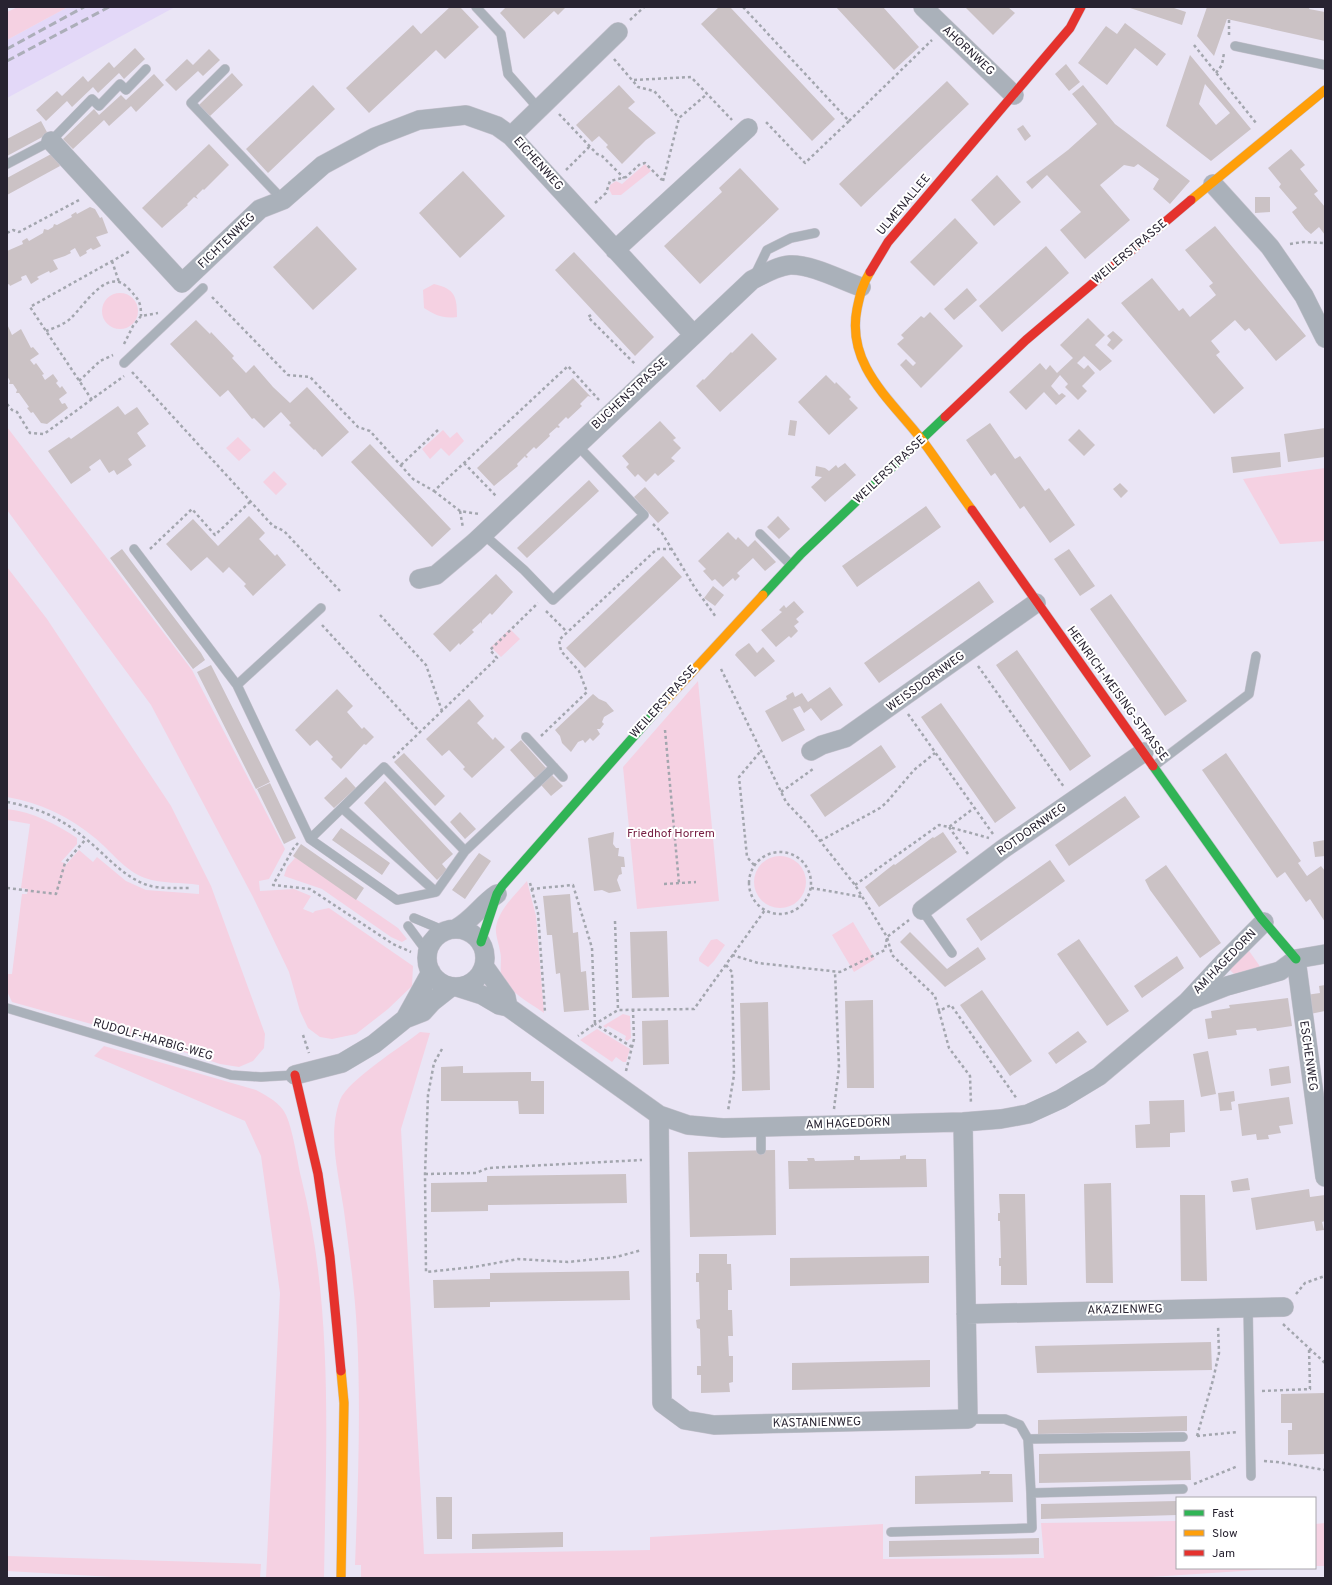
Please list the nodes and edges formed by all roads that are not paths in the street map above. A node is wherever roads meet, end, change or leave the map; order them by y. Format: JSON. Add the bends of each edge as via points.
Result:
{"nodes":[{"id":1,"x":476,"y":7,"type":"edge"},
{"id":2,"x":923,"y":7,"type":"edge"},
{"id":3,"x":1081,"y":7,"type":"edge"},
{"id":4,"x":618,"y":32,"type":"dead end"},
{"id":5,"x":1235,"y":46,"type":"dead end"},
{"id":6,"x":1325,"y":65,"type":"edge"},
{"id":7,"x":146,"y":69,"type":"dead end"},
{"id":8,"x":225,"y":69,"type":"dead end"},
{"id":9,"x":1325,"y":90,"type":"edge"},
{"id":10,"x":1014,"y":95,"type":"junction"},
{"id":11,"x":543,"y":105,"type":"junction"},
{"id":12,"x":746,"y":130,"type":"road end"},
{"id":13,"x":511,"y":136,"type":"junction"},
{"id":14,"x":51,"y":141,"type":"junction"},
{"id":15,"x":7,"y":164,"type":"edge"},
{"id":16,"x":1216,"y":181,"type":"junction"},
{"id":17,"x":283,"y":200,"type":"junction"},
{"id":18,"x":815,"y":233,"type":"dead end"},
{"id":19,"x":615,"y":250,"type":"junction"},
{"id":20,"x":752,"y":280,"type":"junction"},
{"id":21,"x":861,"y":287,"type":"junction"},
{"id":22,"x":203,"y":288,"type":"road end"},
{"id":23,"x":693,"y":334,"type":"junction"},
{"id":24,"x":1325,"y":338,"type":"edge"},
{"id":25,"x":124,"y":363,"type":"road end"},
{"id":26,"x":922,"y":440,"type":"junction"},
{"id":27,"x":576,"y":444,"type":"junction"},
{"id":28,"x":483,"y":534,"type":"junction"},
{"id":29,"x":760,"y":534,"type":"dead end"},
{"id":30,"x":134,"y":550,"type":"dead end"},
{"id":31,"x":791,"y":565,"type":"junction"},
{"id":32,"x":418,"y":580,"type":"dead end"},
{"id":33,"x":1036,"y":603,"type":"junction"},
{"id":34,"x":321,"y":608,"type":"dead end"},
{"id":35,"x":1256,"y":656,"type":"dead end"},
{"id":36,"x":237,"y":685,"type":"junction"},
{"id":37,"x":529,"y":741,"type":"road end"},
{"id":38,"x":811,"y":751,"type":"road end"},
{"id":39,"x":1149,"y":759,"type":"junction"},
{"id":40,"x":554,"y":767,"type":"junction"},
{"id":41,"x":563,"y":777,"type":"dead end"},
{"id":42,"x":342,"y":808,"type":"junction"},
{"id":43,"x":309,"y":836,"type":"junction"},
{"id":44,"x":465,"y":851,"type":"junction"},
{"id":45,"x":436,"y":892,"type":"junction"},
{"id":46,"x":497,"y":894,"type":"junction"},
{"id":47,"x":922,"y":910,"type":"joint"},
{"id":48,"x":1264,"y":922,"type":"junction"},
{"id":49,"x":451,"y":930,"type":"junction"},
{"id":50,"x":481,"y":942,"type":"junction"},
{"id":51,"x":952,"y":953,"type":"dead end"},
{"id":52,"x":1325,"y":954,"type":"edge"},
{"id":53,"x":428,"y":960,"type":"junction"},
{"id":54,"x":1296,"y":960,"type":"junction"},
{"id":55,"x":484,"y":966,"type":"junction"},
{"id":56,"x":454,"y":987,"type":"junction"},
{"id":57,"x":1187,"y":1002,"type":"junction"},
{"id":58,"x":508,"y":1007,"type":"junction"},
{"id":59,"x":7,"y":1008,"type":"edge"},
{"id":60,"x":405,"y":1019,"type":"junction"},
{"id":61,"x":295,"y":1075,"type":"junction"},
{"id":62,"x":659,"y":1115,"type":"junction"},
{"id":63,"x":968,"y":1121,"type":"junction"},
{"id":64,"x":761,"y":1127,"type":"junction"},
{"id":65,"x":761,"y":1150,"type":"dead end"},
{"id":66,"x":1325,"y":1177,"type":"edge"},
{"id":67,"x":1256,"y":1308,"type":"junction"},
{"id":68,"x":1284,"y":1308,"type":"road end"},
{"id":69,"x":966,"y":1314,"type":"junction"},
{"id":70,"x":968,"y":1419,"type":"junction"},
{"id":71,"x":1183,"y":1437,"type":"road end"},
{"id":72,"x":1028,"y":1439,"type":"junction"},
{"id":73,"x":1251,"y":1476,"type":"dead end"},
{"id":74,"x":1183,"y":1489,"type":"road end"},
{"id":75,"x":1031,"y":1493,"type":"junction"},
{"id":76,"x":891,"y":1532,"type":"dead end"},
{"id":77,"x":342,"y":1578,"type":"edge"}],
"edges":[{"from":1,"to":11,"type":"lane","via":[[501,34],[508,74]]},
{"from":2,"to":10,"type":"street","name":"AHORNWEG"},
{"from":3,"to":10,"type":"street","name":"ULMENALLEE","via":[[1070,28]]},
{"from":4,"to":11,"type":"street","name":"EICHENWEG"},
{"from":5,"to":6,"type":"lane"},
{"from":7,"to":14,"type":"lane","via":[[126,90],[120,84],[99,106],[92,99]]},
{"from":8,"to":17,"type":"lane","via":[[191,103]]},
{"from":9,"to":16,"type":"street","name":"WEILERSTRASSE"},
{"from":10,"to":21,"type":"street","name":"ULMENALLEE","via":[[888,242]]},
{"from":11,"to":13,"type":"street","name":"EICHENWEG"},
{"from":12,"to":19,"type":"street"},
{"from":13,"to":17,"type":"street","name":"FICHTENWEG","via":[[497,126],[466,115],[419,120],[375,137],[323,165]]},
{"from":13,"to":19,"type":"street","name":"EICHENWEG"},
{"from":14,"to":15,"type":"lane"},
{"from":14,"to":17,"type":"street","name":"FICHTENWEG","via":[[182,283],[260,209]]},
{"from":16,"to":24,"type":"street","via":[[1270,247],[1304,296]]},
{"from":16,"to":26,"type":"street","name":"WEILERSTRASSE","via":[[1026,340]]},
{"from":18,"to":20,"type":"lane","via":[[791,238],[767,250]]},
{"from":19,"to":23,"type":"street","name":"EICHENWEG"},
{"from":20,"to":21,"type":"street","name":"BUCHENSTRASSE","via":[[771,270],[790,265],[810,269]]},
{"from":20,"to":23,"type":"street","name":"BUCHENSTRASSE"},
{"from":21,"to":26,"type":"street","name":"ULMENALLEE","via":[[854,324],[860,357],[876,385]]},
{"from":22,"to":25,"type":"lane"},
{"from":23,"to":27,"type":"street","name":"BUCHENSTRASSE"},
{"from":26,"to":31,"type":"street","name":"WEILERSTRASSE"},
{"from":26,"to":33,"type":"street","name":"HEINRICH-MEISING-STRASSE"},
{"from":27,"to":28,"type":"street","name":"BUCHENSTRASSE"},
{"from":27,"to":28,"type":"lane","via":[[644,515],[553,600]]},
{"from":28,"to":32,"type":"street","name":"BUCHENSTRASSE","via":[[436,575]]},
{"from":29,"to":31,"type":"lane"},
{"from":30,"to":36,"type":"lane"},
{"from":31,"to":46,"type":"street","name":"WEILERSTRASSE","via":[[663,703]]},
{"from":33,"to":38,"type":"street","name":"WEISSDORNWEG","via":[[845,738]]},
{"from":33,"to":39,"type":"street","name":"HEINRICH-MEISING-STRASSE"},
{"from":34,"to":36,"type":"lane"},
{"from":35,"to":39,"type":"lane","via":[[1249,694]]},
{"from":36,"to":43,"type":"lane"},
{"from":37,"to":40,"type":"lane"},
{"from":39,"to":47,"type":"street","name":"ROTDORNWEG","via":[[1000,845],[978,869]]},
{"from":39,"to":48,"type":"street","name":"HEINRICH-MEISING-STRASSE"},
{"from":40,"to":41,"type":"lane"},
{"from":40,"to":44,"type":"lane"},
{"from":42,"to":43,"type":"lane"},
{"from":42,"to":44,"type":"lane","via":[[384,767]]},
{"from":42,"to":45,"type":"lane"},
{"from":43,"to":45,"type":"lane","via":[[397,900]]},
{"from":44,"to":45,"type":"lane"},
{"from":46,"to":49,"type":"street","name":"WEILERSTRASSE","via":[[485,901],[468,922]]},
{"from":46,"to":50,"type":"street","name":"WEILERSTRASSE"},
{"from":47,"to":51,"type":"lane"},
{"from":48,"to":54,"type":"street","name":"HEINRICH-MEISING-STRASSE"},
{"from":48,"to":57,"type":"street","name":"AM HAGEDORN"},
{"from":49,"to":50,"type":"street","via":[[467,930]]},
{"from":49,"to":53,"type":"street","via":[[434,939]]},
{"from":49,"to":53,"type":"lane","via":[[411,922]]},
{"from":50,"to":55,"type":"street","via":[[485,954]]},
{"from":52,"to":54,"type":"street","name":"AM HAGEDORN"},
{"from":53,"to":56,"type":"street","via":[[443,984]]},
{"from":53,"to":60,"type":"street"},
{"from":54,"to":57,"type":"street","name":"AM HAGEDORN","via":[[1280,971],[1227,986]]},
{"from":54,"to":66,"type":"street","name":"ESCHENWEG"},
{"from":55,"to":56,"type":"street","via":[[474,981]]},
{"from":55,"to":58,"type":"street","via":[[506,997]]},
{"from":56,"to":58,"type":"street","name":"AM HAGEDORN","via":[[482,995],[499,1006]]},
{"from":56,"to":60,"type":"street","via":[[432,1002],[423,1012]]},
{"from":57,"to":63,"type":"street","name":"AM HAGEDORN","via":[[1099,1076],[1061,1099],[1028,1114]]},
{"from":58,"to":62,"type":"street","name":"AM HAGEDORN"},
{"from":59,"to":61,"type":"lane","name":"RUDOLF-HARBIG-WEG","via":[[231,1075]]},
{"from":60,"to":61,"type":"street","via":[[374,1044],[342,1063]]},
{"from":61,"to":77,"type":"street","via":[[318,1174],[338,1327],[344,1403]]},
{"from":62,"to":64,"type":"street","name":"AM HAGEDORN","via":[[688,1125]]},
{"from":62,"to":70,"type":"street","name":"KASTANIENWEG","via":[[662,1402],[685,1420],[714,1425]]},
{"from":63,"to":64,"type":"street","name":"AM HAGEDORN"},
{"from":63,"to":69,"type":"street"},
{"from":64,"to":65,"type":"lane"},
{"from":67,"to":68,"type":"street","name":"AKAZIENWEG"},
{"from":67,"to":69,"type":"street","name":"AKAZIENWEG"},
{"from":67,"to":73,"type":"lane","via":[[1249,1391]]},
{"from":69,"to":70,"type":"street"},
{"from":70,"to":72,"type":"lane","via":[[1005,1419],[1020,1425]]},
{"from":71,"to":72,"type":"lane"},
{"from":72,"to":75,"type":"lane"},
{"from":74,"to":75,"type":"lane"},
{"from":75,"to":76,"type":"lane","via":[[1032,1528]]}]}
